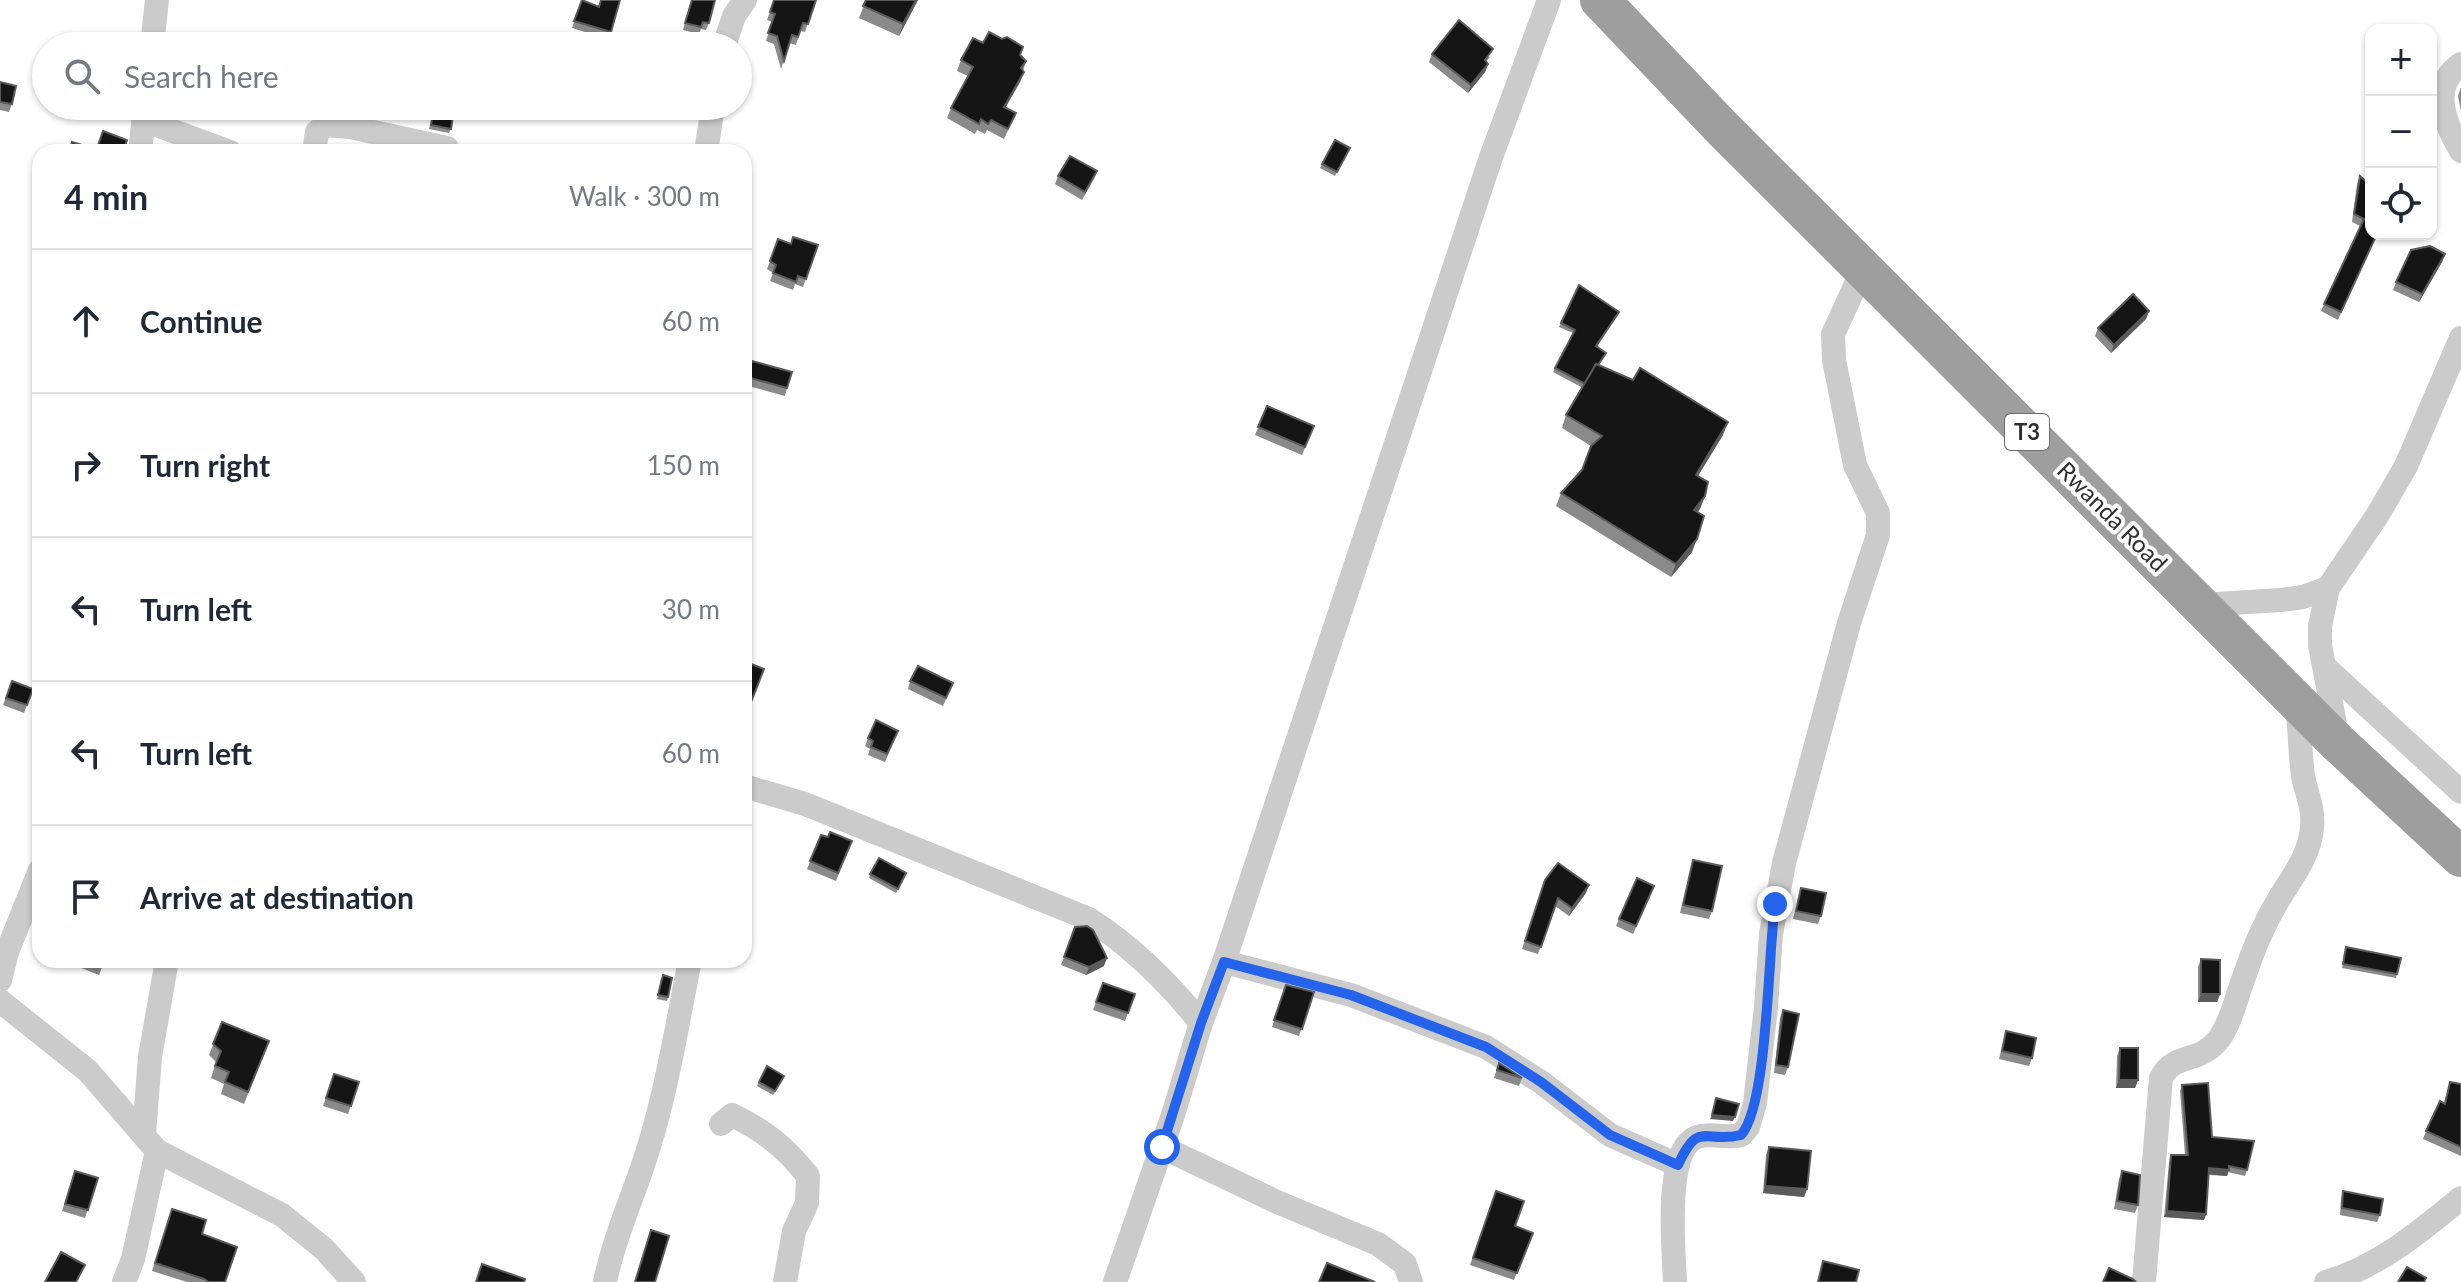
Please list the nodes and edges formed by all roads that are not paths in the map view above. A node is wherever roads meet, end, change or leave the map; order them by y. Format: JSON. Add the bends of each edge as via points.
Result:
{"nodes":[{"id":1,"x":157,"y":0,"type":"edge"},
{"id":2,"x":745,"y":0,"type":"edge"},
{"id":3,"x":1549,"y":0,"type":"edge"},
{"id":4,"x":1600,"y":0,"type":"edge"},
{"id":5,"x":154,"y":32,"type":"edge"},
{"id":6,"x":729,"y":32,"type":"edge"},
{"id":7,"x":2461,"y":64,"type":"edge"},
{"id":8,"x":143,"y":120,"type":"edge"},
{"id":9,"x":159,"y":120,"type":"edge"},
{"id":10,"x":711,"y":120,"type":"edge"},
{"id":11,"x":141,"y":144,"type":"edge"},
{"id":12,"x":212,"y":144,"type":"edge"},
{"id":13,"x":315,"y":144,"type":"edge"},
{"id":14,"x":429,"y":144,"type":"edge"},
{"id":15,"x":707,"y":144,"type":"edge"},
{"id":16,"x":2461,"y":151,"type":"edge"},
{"id":17,"x":1863,"y":269,"type":"junction"},
{"id":18,"x":2461,"y":338,"type":"edge"},
{"id":19,"x":2328,"y":588,"type":"junction"},
{"id":20,"x":2200,"y":605,"type":"junction"},
{"id":21,"x":2325,"y":667,"type":"junction"},
{"id":22,"x":2296,"y":700,"type":"junction"},
{"id":23,"x":2338,"y":743,"type":"junction"},
{"id":24,"x":752,"y":788,"type":"edge"},
{"id":25,"x":2461,"y":792,"type":"edge"},
{"id":26,"x":2461,"y":857,"type":"edge"},
{"id":27,"x":32,"y":890,"type":"edge"},
{"id":28,"x":1224,"y":962,"type":"junction"},
{"id":29,"x":166,"y":968,"type":"edge"},
{"id":30,"x":689,"y":968,"type":"edge"},
{"id":31,"x":0,"y":980,"type":"edge"},
{"id":32,"x":0,"y":1001,"type":"edge"},
{"id":33,"x":1201,"y":1023,"type":"junction"},
{"id":34,"x":721,"y":1124,"type":"dead end"},
{"id":35,"x":150,"y":1143,"type":"junction"},
{"id":36,"x":1162,"y":1147,"type":"junction"},
{"id":37,"x":1678,"y":1165,"type":"junction"},
{"id":38,"x":2461,"y":1198,"type":"edge"},
{"id":39,"x":124,"y":1282,"type":"edge"},
{"id":40,"x":354,"y":1282,"type":"edge"},
{"id":41,"x":605,"y":1282,"type":"edge"},
{"id":42,"x":785,"y":1282,"type":"edge"},
{"id":43,"x":1115,"y":1282,"type":"edge"},
{"id":44,"x":1411,"y":1282,"type":"edge"},
{"id":45,"x":1675,"y":1282,"type":"edge"},
{"id":46,"x":2144,"y":1282,"type":"edge"},
{"id":47,"x":2326,"y":1282,"type":"edge"}],
"edges":[{"from":1,"to":5,"type":"street"},
{"from":2,"to":6,"type":"street"},
{"from":3,"to":28,"type":"street","via":[[1490,160]]},
{"from":4,"to":17,"type":"highway","name":"Rwanda Road","number":"T3"},
{"from":7,"to":16,"type":"street","via":[[2447,79],[2442,95],[2443,114]]},
{"from":8,"to":11,"type":"street"},
{"from":9,"to":12,"type":"street"},
{"from":10,"to":15,"type":"street"},
{"from":13,"to":14,"type":"street","via":[[317,132],[326,125]]},
{"from":17,"to":20,"type":"highway","name":"Rwanda Road","number":"T3"},
{"from":17,"to":37,"type":"street","via":[[1833,334],[1834,360],[1855,465],[1878,513],[1878,535],[1849,623],[1775,904],[1752,1117],[1741,1135],[1692,1139]]},
{"from":18,"to":19,"type":"street","via":[[2406,466]]},
{"from":19,"to":20,"type":"street","via":[[2281,600]]},
{"from":19,"to":21,"type":"street","via":[[2320,626]]},
{"from":20,"to":22,"type":"highway","name":"Rwanda Road","number":"T3"},
{"from":21,"to":23,"type":"street"},
{"from":21,"to":25,"type":"street"},
{"from":22,"to":23,"type":"highway","name":"Rwanda Road","number":"T3"},
{"from":22,"to":46,"type":"street","via":[[2304,780],[2313,810],[2307,850],[2275,906],[2228,1024],[2207,1052],[2169,1065],[2161,1078]]},
{"from":23,"to":26,"type":"highway","name":"Rwanda Road","number":"T3"},
{"from":24,"to":33,"type":"street","via":[[805,804],[1089,919],[1158,974]]},
{"from":27,"to":31,"type":"street"},
{"from":28,"to":33,"type":"street"},
{"from":28,"to":37,"type":"street","via":[[1351,995],[1486,1047],[1610,1135]]},
{"from":29,"to":35,"type":"street","via":[[150,1057]]},
{"from":30,"to":41,"type":"street","via":[[642,1170]]},
{"from":32,"to":35,"type":"street","via":[[88,1071]]},
{"from":33,"to":36,"type":"street"},
{"from":34,"to":42,"type":"street","via":[[732,1115],[756,1127],[787,1149],[808,1176],[807,1203],[794,1231]]},
{"from":35,"to":39,"type":"street","via":[[133,1259]]},
{"from":35,"to":40,"type":"street","via":[[282,1215]]},
{"from":36,"to":43,"type":"street"},
{"from":36,"to":44,"type":"street","via":[[1378,1244],[1405,1264]]},
{"from":37,"to":45,"type":"street","via":[[1672,1213]]},
{"from":38,"to":47,"type":"street","via":[[2380,1259]]}]}
